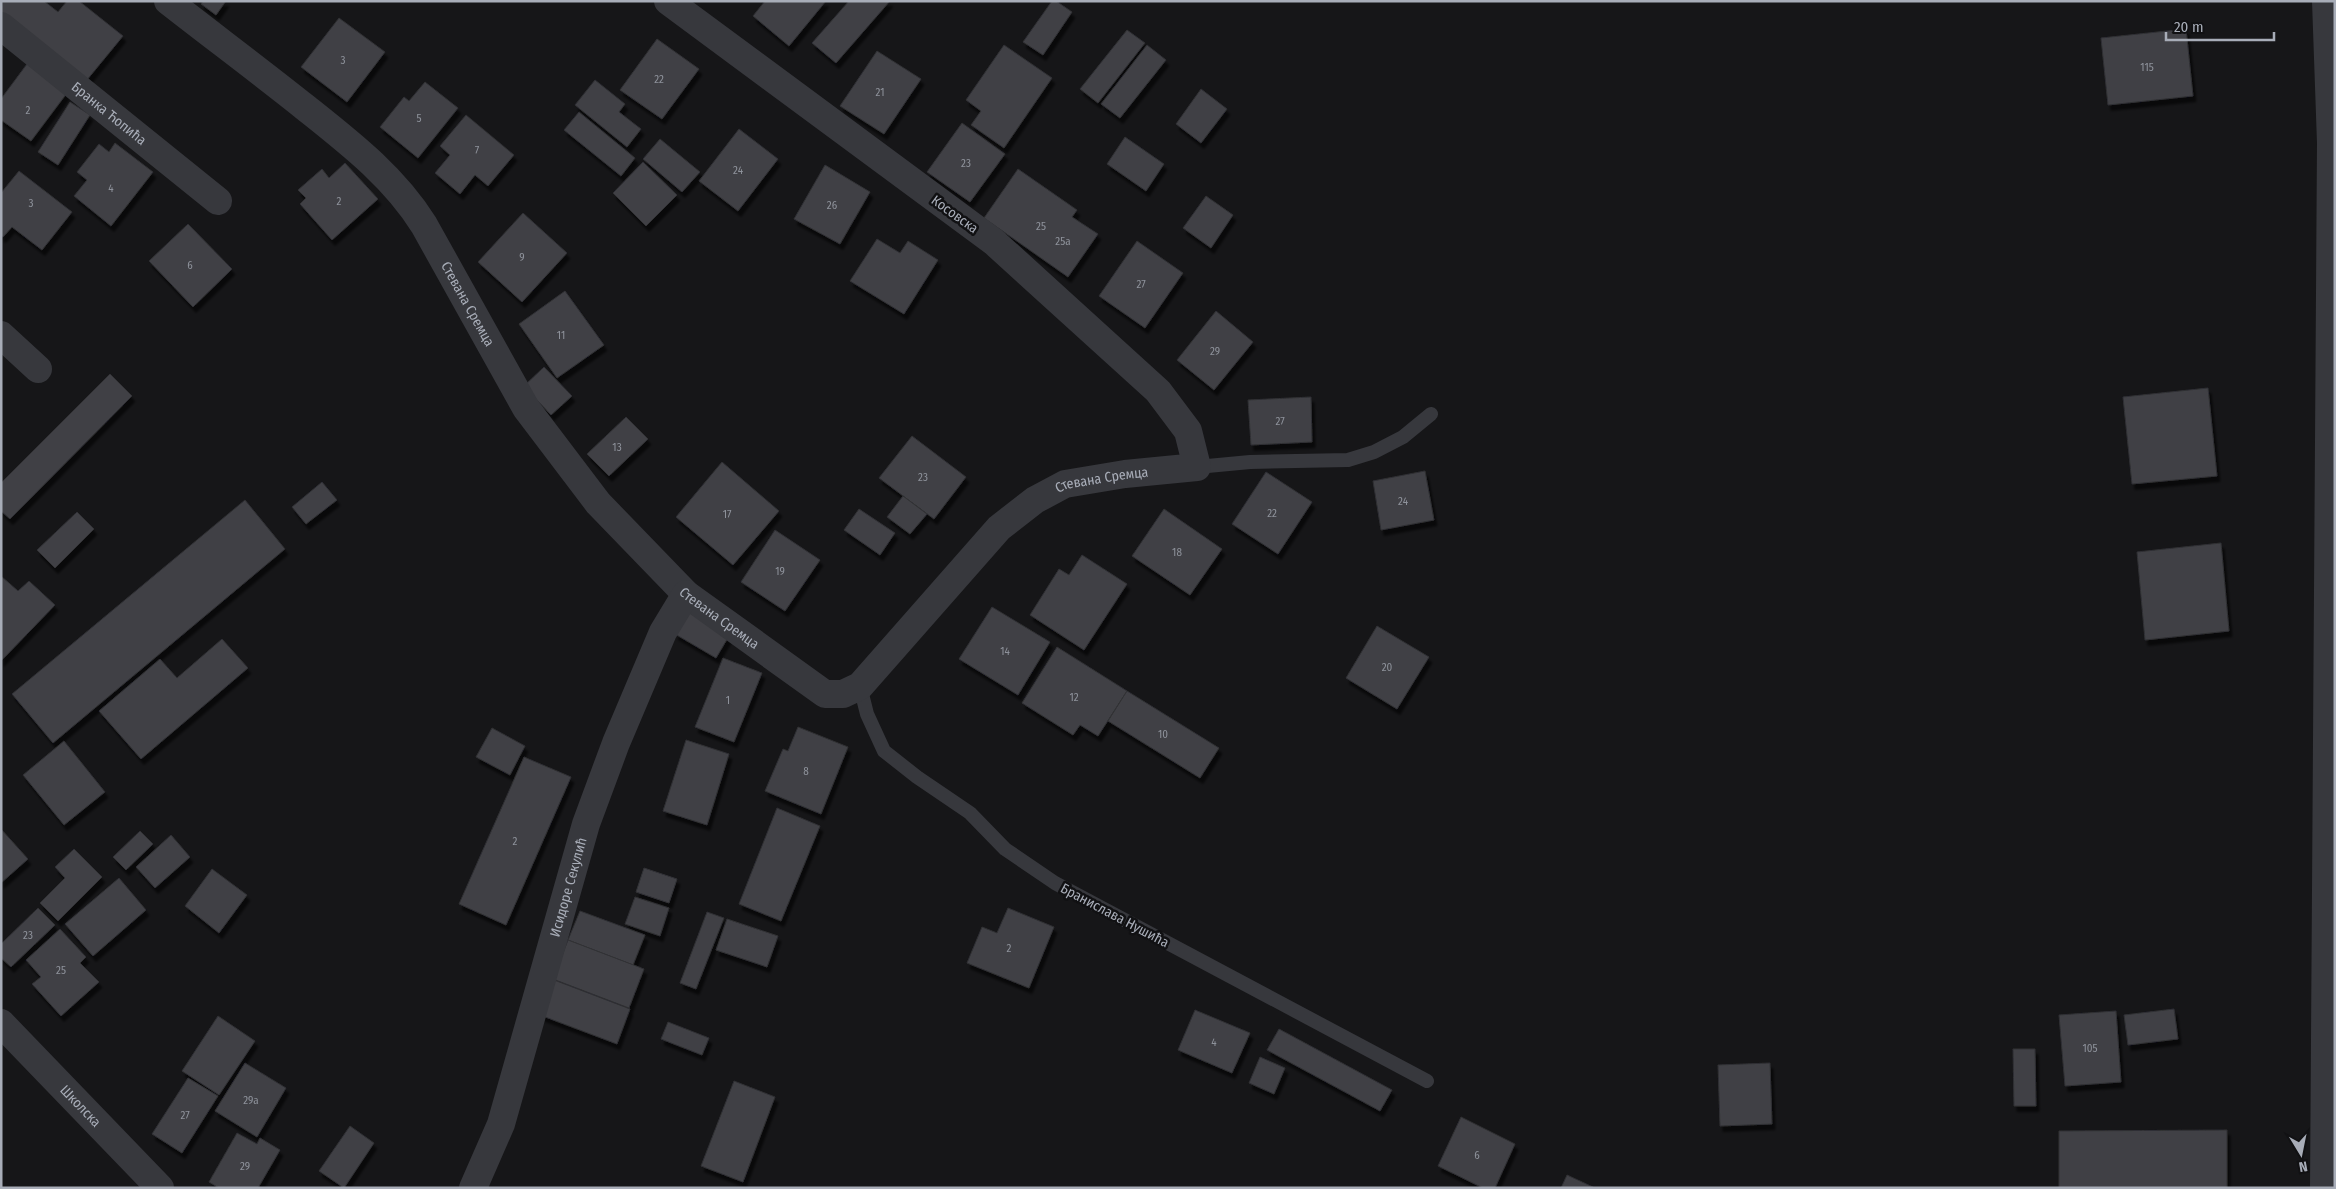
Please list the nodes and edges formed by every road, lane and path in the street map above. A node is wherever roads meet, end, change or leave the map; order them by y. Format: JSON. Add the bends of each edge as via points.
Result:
{"nodes":[{"id":1,"x":168,"y":1,"type":"edge"},
{"id":2,"x":668,"y":1,"type":"edge"},
{"id":3,"x":2326,"y":1,"type":"edge"},
{"id":4,"x":1,"y":26,"type":"edge"},
{"id":5,"x":218,"y":201,"type":"dead end"},
{"id":6,"x":1,"y":335,"type":"edge"},
{"id":7,"x":38,"y":369,"type":"dead end"},
{"id":8,"x":1431,"y":414,"type":"dead end"},
{"id":9,"x":1197,"y":468,"type":"junction"},
{"id":10,"x":686,"y":594,"type":"junction"},
{"id":11,"x":860,"y":686,"type":"junction"},
{"id":12,"x":1,"y":1023,"type":"edge"},
{"id":13,"x":1427,"y":1081,"type":"dead end"},
{"id":14,"x":160,"y":1188,"type":"edge"},
{"id":15,"x":472,"y":1188,"type":"edge"},
{"id":16,"x":2324,"y":1188,"type":"edge"}],
"edges":[{"from":1,"to":10,"type":"street","name":"Стевана Сремца","via":[[361,152],[411,204],[526,408],[598,503]]},
{"from":2,"to":9,"type":"street","name":"Косовска","via":[[994,242],[1158,391],[1188,431]]},
{"from":3,"to":16,"type":"street","via":[[2331,153]]},
{"from":4,"to":5,"type":"street","name":"Бранка Ћопића"},
{"from":6,"to":7,"type":"street"},
{"from":8,"to":9,"type":"lane","name":"Стевана Сремца","via":[[1403,436],[1374,452],[1348,460],[1250,462]]},
{"from":9,"to":11,"type":"street","name":"Стевана Сремца","via":[[1125,474],[1065,484],[1035,500],[999,528]]},
{"from":10,"to":11,"type":"street","name":"Стевана Сремца","via":[[825,694],[844,694]]},
{"from":10,"to":15,"type":"street","name":"Исидоре Секулић","via":[[663,632],[586,824],[501,1124]]},
{"from":11,"to":13,"type":"lane","name":"Бранислава Нушића","via":[[867,714],[884,751],[917,778],[970,813],[1005,849],[1055,883]]},
{"from":12,"to":14,"type":"street","name":"Школска"}]}
